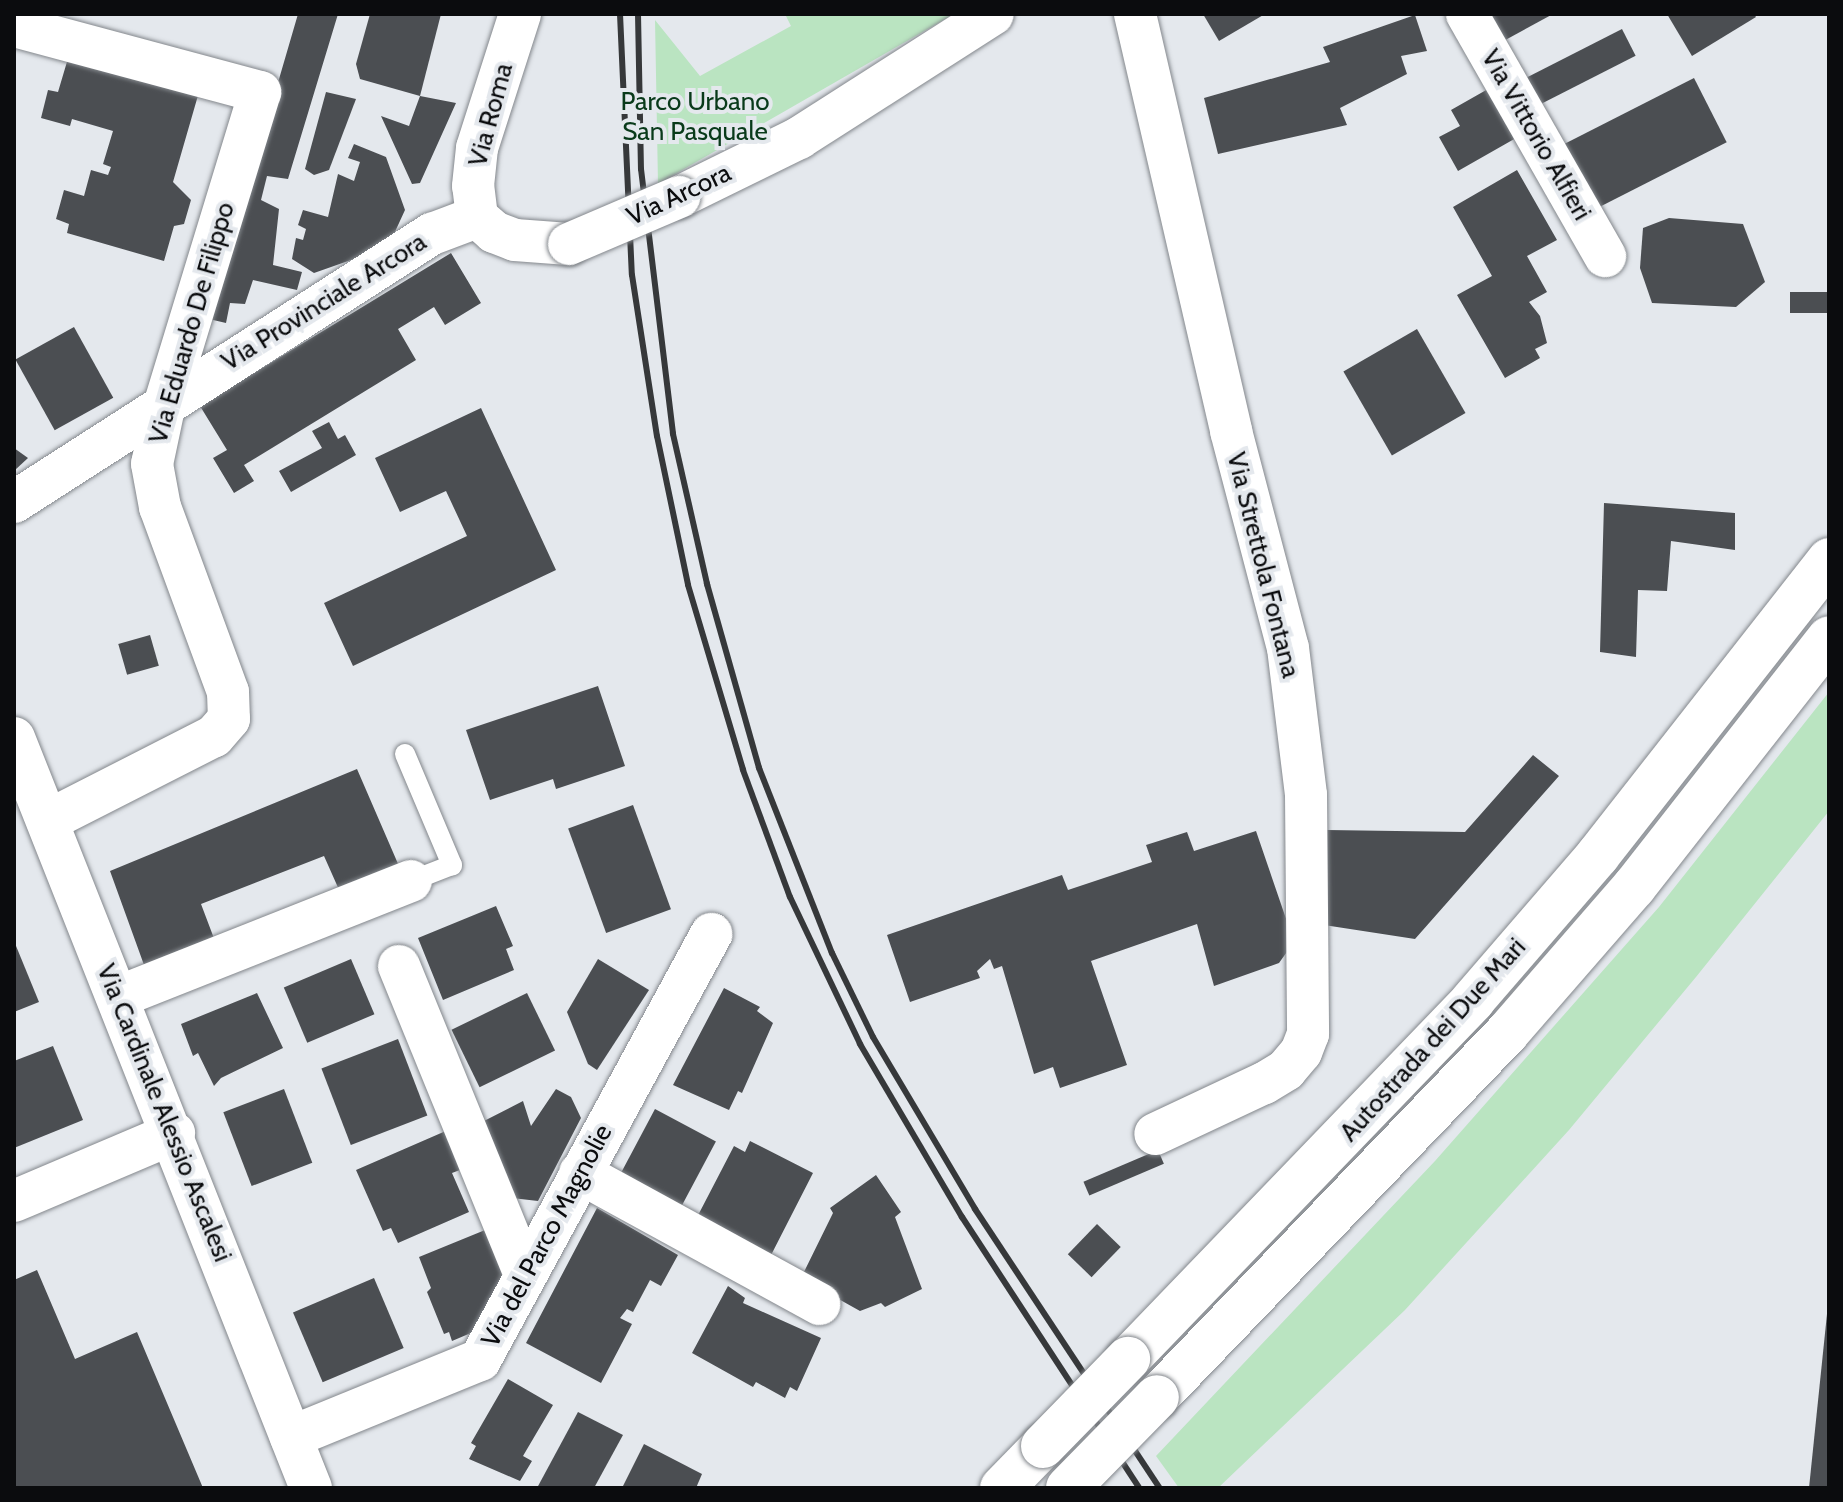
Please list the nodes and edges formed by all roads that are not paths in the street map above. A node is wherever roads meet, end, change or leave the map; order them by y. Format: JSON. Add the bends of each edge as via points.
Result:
{"nodes":[{"id":1,"x":520,"y":14,"type":"edge"},
{"id":2,"x":993,"y":14,"type":"edge"},
{"id":3,"x":1135,"y":14,"type":"edge"},
{"id":4,"x":1467,"y":14,"type":"edge"},
{"id":5,"x":14,"y":26,"type":"edge"},
{"id":6,"x":477,"y":217,"type":"junction"},
{"id":7,"x":1605,"y":256,"type":"dead end"},
{"id":8,"x":165,"y":403,"type":"junction"},
{"id":9,"x":14,"y":502,"type":"edge"},
{"id":10,"x":1829,"y":560,"type":"edge"},
{"id":11,"x":1829,"y":638,"type":"edge"},
{"id":12,"x":14,"y":738,"type":"edge"},
{"id":13,"x":405,"y":754,"type":"dead end"},
{"id":14,"x":47,"y":821,"type":"junction"},
{"id":15,"x":411,"y":881,"type":"joint"},
{"id":16,"x":711,"y":934,"type":"dead end"},
{"id":17,"x":399,"y":966,"type":"dead end"},
{"id":18,"x":118,"y":997,"type":"junction"},
{"id":19,"x":174,"y":1133,"type":"junction"},
{"id":20,"x":1155,"y":1134,"type":"dead end"},
{"id":21,"x":580,"y":1173,"type":"junction"},
{"id":22,"x":14,"y":1201,"type":"edge"},
{"id":23,"x":525,"y":1274,"type":"junction"},
{"id":24,"x":819,"y":1304,"type":"dead end"},
{"id":25,"x":291,"y":1437,"type":"junction"},
{"id":26,"x":311,"y":1488,"type":"edge"},
{"id":27,"x":1002,"y":1488,"type":"edge"},
{"id":28,"x":1068,"y":1488,"type":"edge"}],
"edges":[{"from":1,"to":6,"type":"street","name":"Via Roma","via":[[477,148]]},
{"from":2,"to":6,"type":"street","name":"Via Arcora","bridge":true,"via":[[799,138],[569,244],[515,240],[494,232]]},
{"from":3,"to":20,"type":"street","name":"Via Strettola Fontana","via":[[1231,431],[1288,648],[1306,795],[1308,1034],[1301,1052],[1286,1070],[1264,1083]]},
{"from":4,"to":7,"type":"street","name":"Via Vittorio Alfieri"},
{"from":5,"to":8,"type":"street","name":"Via Eduardo De Filippo","via":[[260,92]]},
{"from":6,"to":8,"type":"street","name":"Via Provinciale Arcora","via":[[432,234]]},
{"from":8,"to":9,"type":"street","name":"Via Provinciale Arcora"},
{"from":8,"to":14,"type":"street","name":"Via Eduardo De Filippo","via":[[152,464],[160,507],[228,692],[229,719],[214,736]]},
{"from":10,"to":27,"type":"highway","name":"Autostrada dei Due Mari","bridge":true,"via":[[1598,855],[1473,1000]]},
{"from":11,"to":28,"type":"highway","name":"Autostrada dei Due Mari","bridge":true,"via":[[1634,887],[1507,1033]]},
{"from":12,"to":14,"type":"street","name":"Via Cardinale Alessio Ascalesi"},
{"from":13,"to":15,"type":"lane","via":[[452,865]]},
{"from":14,"to":18,"type":"street","name":"Via Cardinale Alessio Ascalesi"},
{"from":15,"to":18,"type":"street"},
{"from":16,"to":21,"type":"street","name":"Via del Parco Magnolie"},
{"from":17,"to":23,"type":"street"},
{"from":18,"to":19,"type":"street","name":"Via Cardinale Alessio Ascalesi"},
{"from":19,"to":22,"type":"street"},
{"from":19,"to":25,"type":"street","name":"Via Cardinale Alessio Ascalesi"},
{"from":21,"to":23,"type":"street","name":"Via del Parco Magnolie"},
{"from":21,"to":24,"type":"street"},
{"from":23,"to":25,"type":"street","name":"Via del Parco Magnolie","via":[[480,1360]]},
{"from":25,"to":26,"type":"street","name":"Via Cardinale Alessio Ascalesi"}]}
